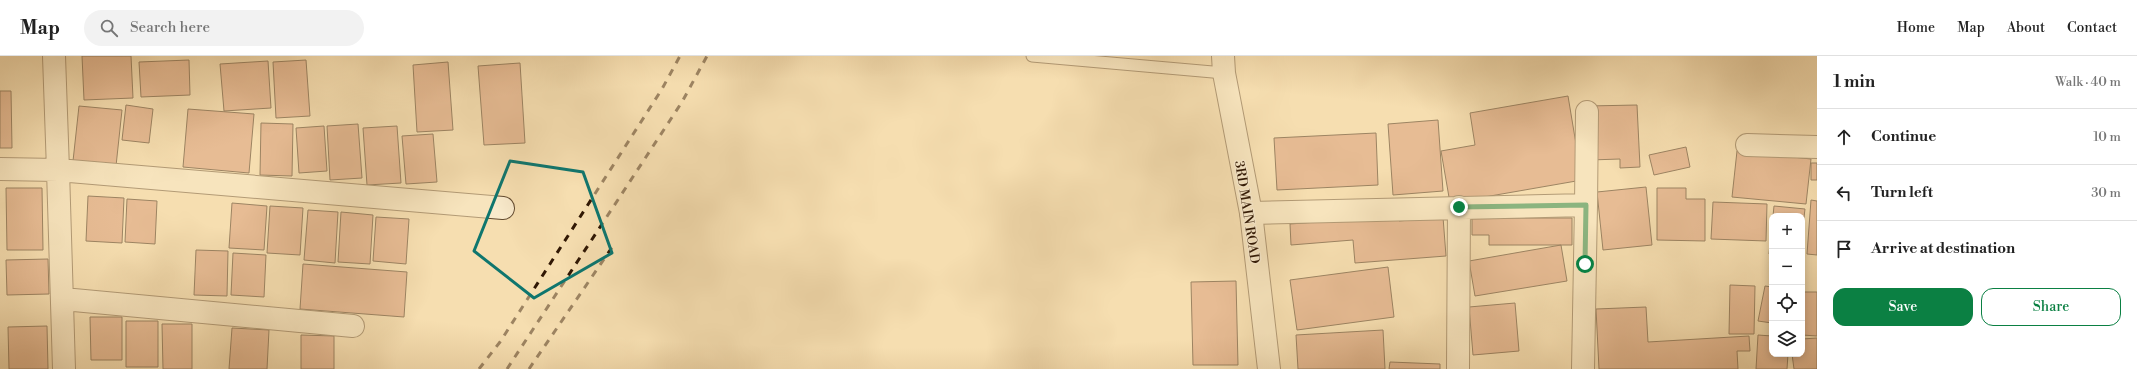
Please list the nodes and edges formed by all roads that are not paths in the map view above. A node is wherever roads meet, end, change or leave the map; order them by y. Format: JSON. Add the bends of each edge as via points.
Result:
{"nodes":[{"id":1,"x":54,"y":56,"type":"edge"},
{"id":2,"x":1032,"y":56,"type":"edge"},
{"id":3,"x":1224,"y":64,"type":"edge"},
{"id":4,"x":1587,"y":112,"type":"dead end"},
{"id":5,"x":1747,"y":145,"type":"dead end"},
{"id":6,"x":1817,"y":147,"type":"edge"},
{"id":7,"x":0,"y":169,"type":"edge"},
{"id":8,"x":58,"y":170,"type":"junction"},
{"id":9,"x":1586,"y":205,"type":"junction"},
{"id":10,"x":1459,"y":207,"type":"junction"},
{"id":11,"x":502,"y":208,"type":"dead end"},
{"id":12,"x":1251,"y":213,"type":"junction"},
{"id":13,"x":62,"y":300,"type":"junction"},
{"id":14,"x":353,"y":326,"type":"dead end"},
{"id":15,"x":64,"y":369,"type":"edge"},
{"id":16,"x":1269,"y":369,"type":"edge"},
{"id":17,"x":1458,"y":369,"type":"edge"},
{"id":18,"x":1583,"y":369,"type":"edge"}],
"edges":[{"from":1,"to":8,"type":"street"},
{"from":2,"to":3,"type":"lane"},
{"from":3,"to":12,"type":"street","name":"3RD MAIN ROAD"},
{"from":4,"to":9,"type":"street"},
{"from":5,"to":6,"type":"street"},
{"from":7,"to":8,"type":"street"},
{"from":8,"to":11,"type":"street"},
{"from":8,"to":13,"type":"street"},
{"from":9,"to":10,"type":"street"},
{"from":9,"to":18,"type":"street"},
{"from":10,"to":12,"type":"street"},
{"from":10,"to":17,"type":"street"},
{"from":12,"to":16,"type":"street","name":"3RD MAIN ROAD"},
{"from":13,"to":14,"type":"street"},
{"from":13,"to":15,"type":"street"}]}
